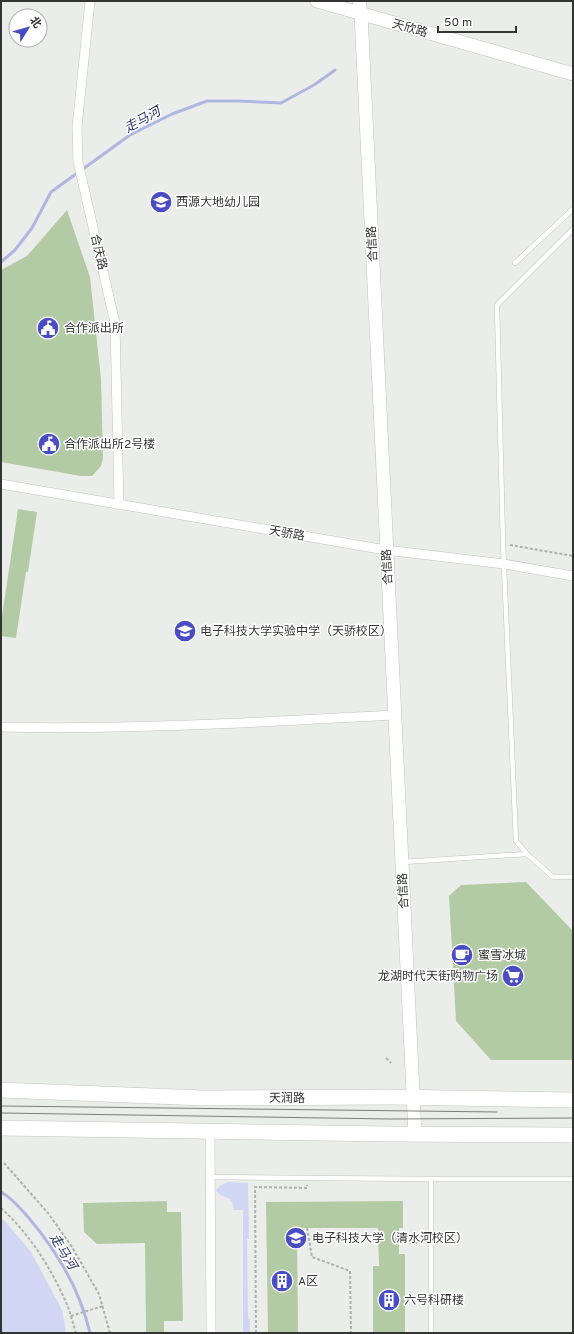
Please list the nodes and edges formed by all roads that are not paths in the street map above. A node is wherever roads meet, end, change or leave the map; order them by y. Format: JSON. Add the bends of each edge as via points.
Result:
{"nodes":[{"id":1,"x":90,"y":1,"type":"edge"},
{"id":2,"x":317,"y":1,"type":"edge"},
{"id":3,"x":360,"y":7,"type":"edge"},
{"id":4,"x":573,"y":74,"type":"edge"},
{"id":5,"x":573,"y":209,"type":"edge"},
{"id":6,"x":573,"y":229,"type":"edge"},
{"id":7,"x":515,"y":263,"type":"dead end"},
{"id":8,"x":1,"y":484,"type":"edge"},
{"id":9,"x":120,"y":505,"type":"junction"},
{"id":10,"x":386,"y":550,"type":"junction"},
{"id":11,"x":504,"y":564,"type":"junction"},
{"id":12,"x":573,"y":576,"type":"edge"},
{"id":13,"x":394,"y":715,"type":"junction"},
{"id":14,"x":1,"y":727,"type":"edge"},
{"id":15,"x":527,"y":854,"type":"junction"},
{"id":16,"x":402,"y":862,"type":"junction"},
{"id":17,"x":573,"y":878,"type":"edge"},
{"id":18,"x":1,"y":1090,"type":"edge"},
{"id":19,"x":413,"y":1098,"type":"junction"},
{"id":20,"x":573,"y":1100,"type":"edge"},
{"id":21,"x":1,"y":1128,"type":"edge"},
{"id":22,"x":210,"y":1131,"type":"junction"},
{"id":23,"x":415,"y":1134,"type":"junction"},
{"id":24,"x":573,"y":1135,"type":"edge"},
{"id":25,"x":210,"y":1177,"type":"junction"},
{"id":26,"x":573,"y":1179,"type":"edge"},
{"id":27,"x":431,"y":1180,"type":"junction"},
{"id":28,"x":211,"y":1333,"type":"edge"},
{"id":29,"x":431,"y":1333,"type":"edge"}],
"edges":[{"from":1,"to":9,"type":"street","name":"合庆路","via":[[77,127],[78,162],[115,323]]},
{"from":2,"to":3,"type":"street","name":"天欣路"},
{"from":3,"to":4,"type":"street","name":"天欣路"},
{"from":3,"to":10,"type":"street","name":"合信路"},
{"from":5,"to":7,"type":"lane"},
{"from":6,"to":11,"type":"lane","via":[[496,305]]},
{"from":8,"to":9,"type":"street","name":"天骄路"},
{"from":9,"to":10,"type":"street","name":"天骄路"},
{"from":10,"to":11,"type":"street","name":"天骄路"},
{"from":10,"to":13,"type":"street","name":"合信路"},
{"from":11,"to":12,"type":"street","name":"天骄路"},
{"from":11,"to":15,"type":"lane","via":[[516,842]]},
{"from":13,"to":14,"type":"street","via":[[210,725]]},
{"from":13,"to":16,"type":"street","name":"合信路"},
{"from":15,"to":16,"type":"lane"},
{"from":15,"to":17,"type":"lane","via":[[553,877]]},
{"from":16,"to":19,"type":"street","name":"合信路"},
{"from":18,"to":19,"type":"main road","name":"天润路","via":[[203,1098]]},
{"from":19,"to":20,"type":"main road","name":"天润路"},
{"from":19,"to":23,"type":"street","name":"合信路"},
{"from":21,"to":22,"type":"main road"},
{"from":22,"to":23,"type":"main road"},
{"from":22,"to":25,"type":"street"},
{"from":23,"to":24,"type":"main road"},
{"from":25,"to":27,"type":"lane"},
{"from":25,"to":28,"type":"street"},
{"from":26,"to":27,"type":"lane"},
{"from":27,"to":29,"type":"lane"}]}
